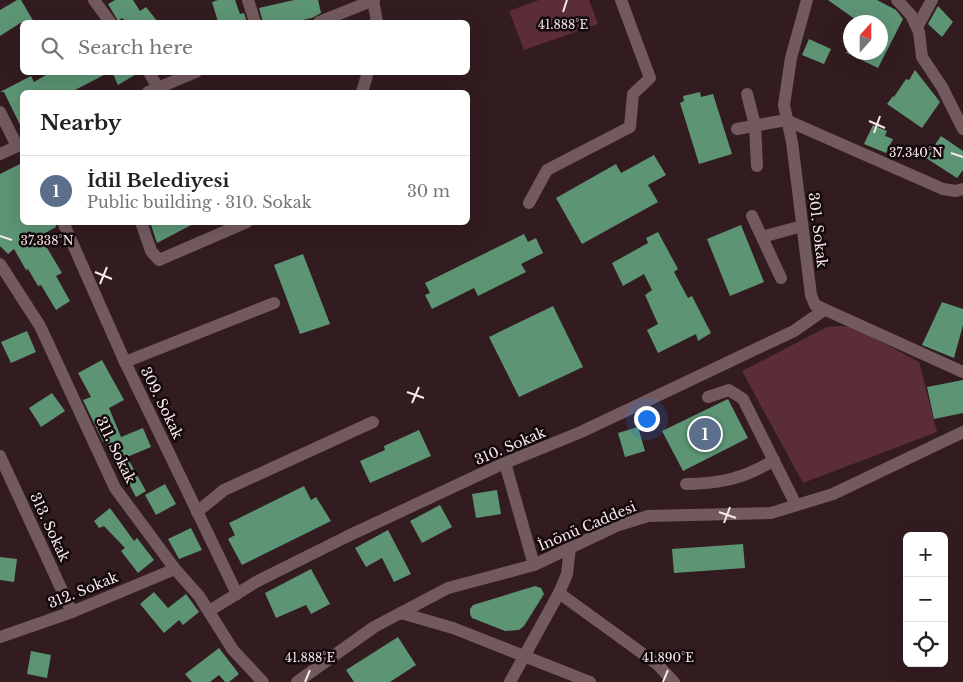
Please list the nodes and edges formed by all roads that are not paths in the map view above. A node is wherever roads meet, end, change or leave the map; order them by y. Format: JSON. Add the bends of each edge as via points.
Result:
{"nodes":[{"id":1,"x":94,"y":0,"type":"edge"},
{"id":2,"x":248,"y":0,"type":"edge"},
{"id":3,"x":374,"y":0,"type":"edge"},
{"id":4,"x":621,"y":0,"type":"edge"},
{"id":5,"x":807,"y":0,"type":"edge"},
{"id":6,"x":897,"y":0,"type":"edge"},
{"id":7,"x":932,"y":0,"type":"edge"},
{"id":8,"x":109,"y":20,"type":"edge"},
{"id":9,"x":254,"y":20,"type":"edge"},
{"id":10,"x":324,"y":20,"type":"edge"},
{"id":11,"x":377,"y":20,"type":"edge"},
{"id":12,"x":917,"y":27,"type":"junction"},
{"id":13,"x":150,"y":75,"type":"edge"},
{"id":14,"x":189,"y":75,"type":"edge"},
{"id":15,"x":367,"y":75,"type":"edge"},
{"id":16,"x":153,"y":90,"type":"edge"},
{"id":17,"x":363,"y":90,"type":"edge"},
{"id":18,"x":747,"y":94,"type":"dead end"},
{"id":19,"x":0,"y":112,"type":"edge"},
{"id":20,"x":786,"y":120,"type":"junction"},
{"id":21,"x":755,"y":125,"type":"junction"},
{"id":22,"x":737,"y":129,"type":"dead end"},
{"id":23,"x":963,"y":129,"type":"edge"},
{"id":24,"x":20,"y":145,"type":"edge"},
{"id":25,"x":0,"y":154,"type":"edge"},
{"id":26,"x":757,"y":166,"type":"dead end"},
{"id":27,"x":963,"y":189,"type":"edge"},
{"id":28,"x":529,"y":203,"type":"dead end"},
{"id":29,"x":752,"y":216,"type":"dead end"},
{"id":30,"x":64,"y":225,"type":"edge"},
{"id":31,"x":142,"y":225,"type":"edge"},
{"id":32,"x":239,"y":225,"type":"edge"},
{"id":33,"x":802,"y":226,"type":"junction"},
{"id":34,"x":762,"y":237,"type":"junction"},
{"id":35,"x":0,"y":264,"type":"edge"},
{"id":36,"x":781,"y":278,"type":"dead end"},
{"id":37,"x":274,"y":303,"type":"dead end"},
{"id":38,"x":824,"y":310,"type":"junction"},
{"id":39,"x":125,"y":362,"type":"junction"},
{"id":40,"x":963,"y":372,"type":"edge"},
{"id":41,"x":708,"y":397,"type":"dead end"},
{"id":42,"x":372,"y":422,"type":"dead end"},
{"id":43,"x":963,"y":432,"type":"edge"},
{"id":44,"x":0,"y":456,"type":"edge"},
{"id":45,"x":774,"y":460,"type":"junction"},
{"id":46,"x":504,"y":464,"type":"junction"},
{"id":47,"x":686,"y":484,"type":"dead end"},
{"id":48,"x":796,"y":505,"type":"junction"},
{"id":49,"x":197,"y":512,"type":"junction"},
{"id":50,"x":570,"y":547,"type":"junction"},
{"id":51,"x":534,"y":565,"type":"junction"},
{"id":52,"x":175,"y":569,"type":"junction"},
{"id":53,"x":559,"y":592,"type":"junction"},
{"id":54,"x":237,"y":594,"type":"junction"},
{"id":55,"x":209,"y":611,"type":"junction"},
{"id":56,"x":72,"y":612,"type":"junction"},
{"id":57,"x":401,"y":613,"type":"junction"},
{"id":58,"x":0,"y":637,"type":"edge"},
{"id":59,"x":523,"y":656,"type":"junction"},
{"id":60,"x":263,"y":682,"type":"edge"},
{"id":61,"x":297,"y":682,"type":"edge"},
{"id":62,"x":510,"y":682,"type":"edge"},
{"id":63,"x":590,"y":682,"type":"edge"},
{"id":64,"x":674,"y":682,"type":"edge"}],
"edges":[{"from":1,"to":8,"type":"street"},
{"from":2,"to":9,"type":"street"},
{"from":3,"to":10,"type":"street"},
{"from":3,"to":11,"type":"street"},
{"from":4,"to":28,"type":"street","via":[[650,78],[633,94],[630,127],[547,170]]},
{"from":5,"to":20,"type":"street","name":"301. Sokak","via":[[791,58],[784,105]]},
{"from":6,"to":12,"type":"street"},
{"from":7,"to":12,"type":"street"},
{"from":12,"to":23,"type":"street","via":[[922,57],[942,87]]},
{"from":13,"to":16,"type":"street"},
{"from":14,"to":16,"type":"street"},
{"from":15,"to":17,"type":"street"},
{"from":18,"to":21,"type":"street"},
{"from":19,"to":24,"type":"street"},
{"from":20,"to":21,"type":"street"},
{"from":20,"to":27,"type":"street","via":[[943,189]]},
{"from":20,"to":33,"type":"street","name":"301. Sokak","via":[[792,142]]},
{"from":21,"to":22,"type":"street"},
{"from":21,"to":26,"type":"street"},
{"from":24,"to":25,"type":"street"},
{"from":29,"to":34,"type":"street"},
{"from":30,"to":39,"type":"street","name":"309. Sokak"},
{"from":31,"to":32,"type":"street","via":[[151,251],[159,260]]},
{"from":33,"to":34,"type":"street"},
{"from":33,"to":38,"type":"street","name":"301. Sokak","via":[[811,295],[815,305]]},
{"from":34,"to":36,"type":"street"},
{"from":35,"to":52,"type":"street","name":"311. Sokak","via":[[40,326],[115,488]]},
{"from":37,"to":39,"type":"street"},
{"from":38,"to":40,"type":"street"},
{"from":38,"to":46,"type":"street","name":"310. Sokak","via":[[794,331],[581,432]]},
{"from":39,"to":49,"type":"street","name":"309. Sokak"},
{"from":41,"to":45,"type":"street","via":[[730,390],[743,399]]},
{"from":42,"to":49,"type":"street","via":[[224,490]]},
{"from":43,"to":48,"type":"street","name":"İnönü Caddesi","via":[[833,494]]},
{"from":44,"to":56,"type":"street","name":"313. Sokak"},
{"from":45,"to":47,"type":"street","via":[[743,477],[713,484]]},
{"from":45,"to":48,"type":"street"},
{"from":46,"to":51,"type":"street"},
{"from":46,"to":54,"type":"street","name":"310. Sokak","via":[[348,536]]},
{"from":48,"to":50,"type":"street","name":"İnönü Caddesi","via":[[771,513],[648,516],[616,526]]},
{"from":49,"to":54,"type":"street","name":"309. Sokak"},
{"from":50,"to":51,"type":"street","name":"İnönü Caddesi"},
{"from":50,"to":53,"type":"street","via":[[567,574]]},
{"from":51,"to":57,"type":"street","name":"İnönü Caddesi","via":[[448,588]]},
{"from":52,"to":55,"type":"street","name":"311. Sokak"},
{"from":52,"to":56,"type":"street","name":"312. Sokak"},
{"from":53,"to":59,"type":"street"},
{"from":53,"to":64,"type":"street","via":[[657,664]]},
{"from":54,"to":55,"type":"street","name":"310. Sokak"},
{"from":55,"to":60,"type":"street","name":"311. Sokak","via":[[233,650]]},
{"from":56,"to":58,"type":"street","name":"312. Sokak"},
{"from":57,"to":59,"type":"street","via":[[453,628]]},
{"from":57,"to":61,"type":"street","name":"İnönü Caddesi","via":[[374,627]]},
{"from":59,"to":62,"type":"street"},
{"from":59,"to":63,"type":"street"}]}
